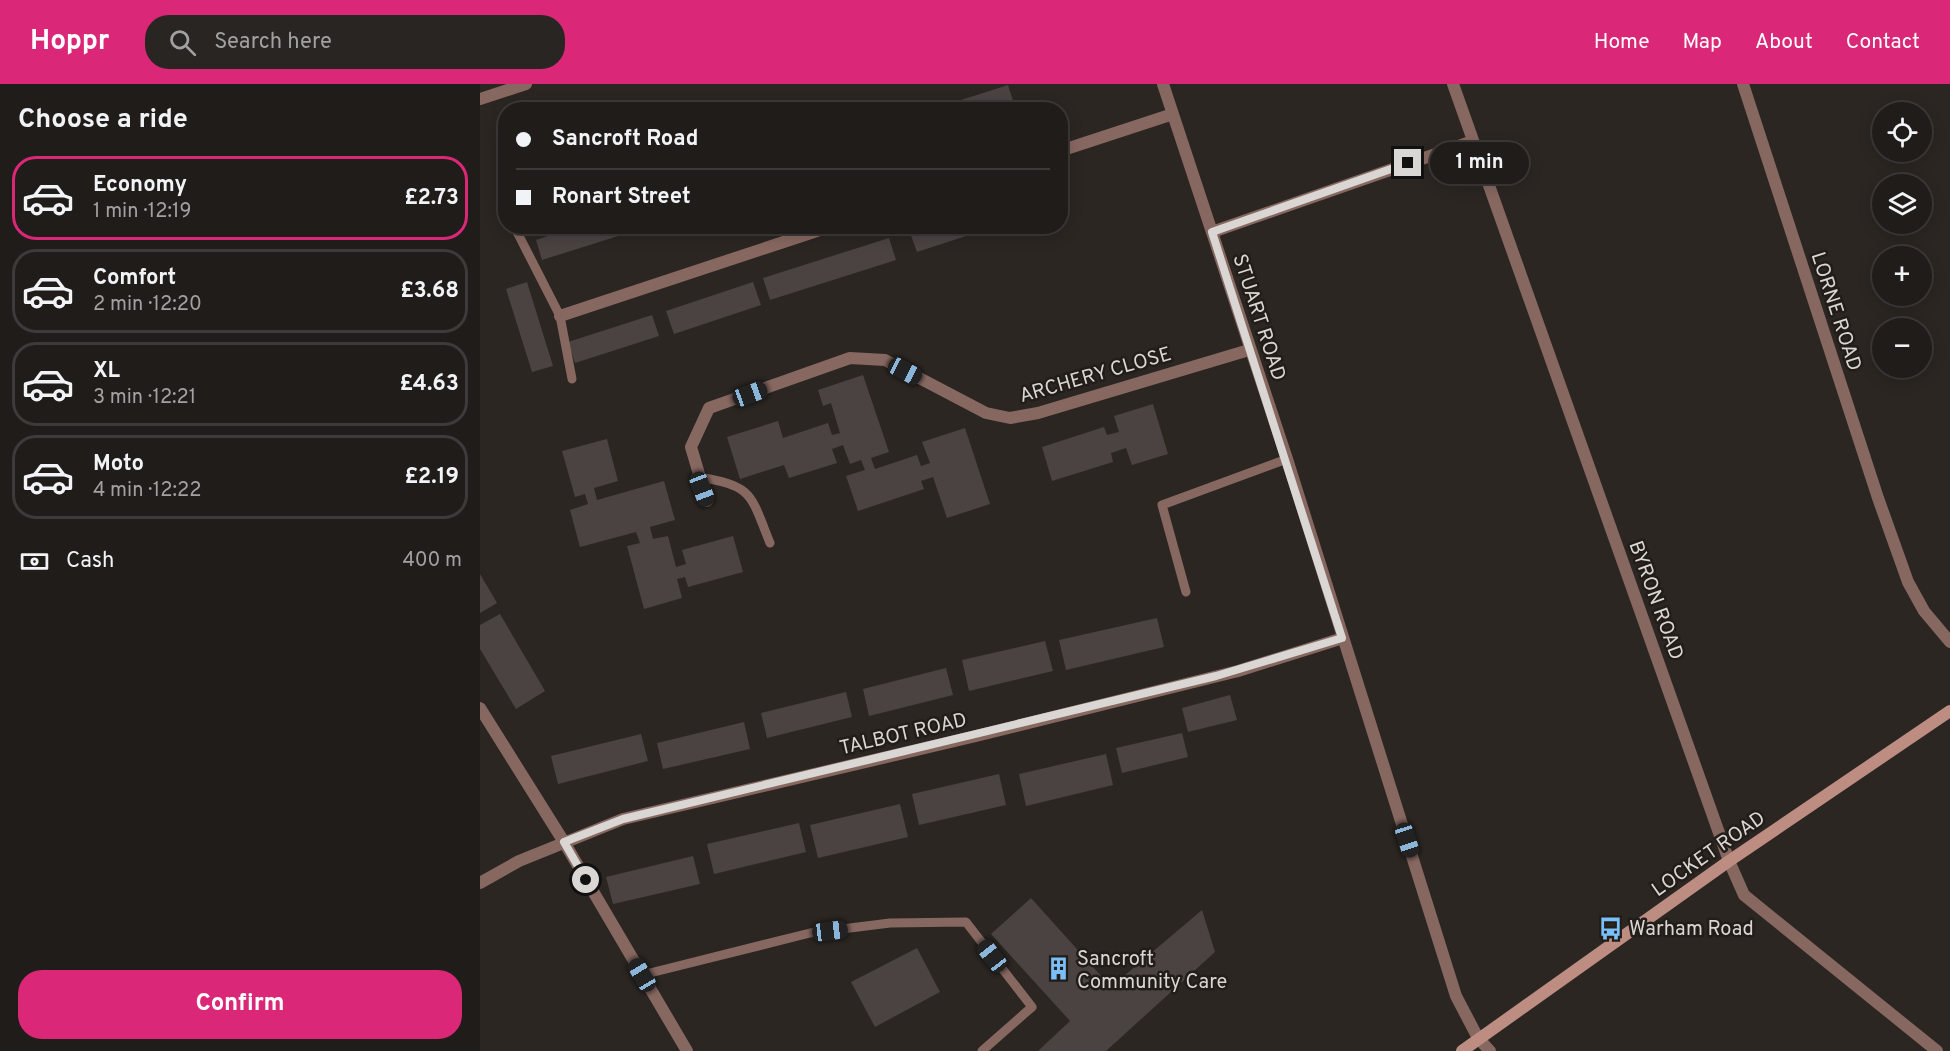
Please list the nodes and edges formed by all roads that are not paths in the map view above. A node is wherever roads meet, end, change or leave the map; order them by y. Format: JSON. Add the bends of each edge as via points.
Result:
{"nodes":[{"id":1,"x":526,"y":84,"type":"edge"},
{"id":2,"x":1163,"y":84,"type":"edge"},
{"id":3,"x":1453,"y":84,"type":"edge"},
{"id":4,"x":1743,"y":84,"type":"edge"},
{"id":5,"x":480,"y":99,"type":"edge"},
{"id":6,"x":1173,"y":114,"type":"junction"},
{"id":7,"x":1473,"y":141,"type":"junction"},
{"id":8,"x":1068,"y":148,"type":"edge"},
{"id":9,"x":1212,"y":232,"type":"junction"},
{"id":10,"x":518,"y":234,"type":"edge"},
{"id":11,"x":808,"y":234,"type":"edge"},
{"id":12,"x":560,"y":316,"type":"junction"},
{"id":13,"x":1249,"y":350,"type":"junction"},
{"id":14,"x":572,"y":379,"type":"dead end"},
{"id":15,"x":1287,"y":459,"type":"junction"},
{"id":16,"x":698,"y":477,"type":"junction"},
{"id":17,"x":706,"y":501,"type":"dead end"},
{"id":18,"x":770,"y":543,"type":"dead end"},
{"id":19,"x":1186,"y":592,"type":"dead end"},
{"id":20,"x":1342,"y":638,"type":"junction"},
{"id":21,"x":1950,"y":642,"type":"edge"},
{"id":22,"x":480,"y":708,"type":"edge"},
{"id":23,"x":1950,"y":711,"type":"edge"},
{"id":24,"x":564,"y":842,"type":"junction"},
{"id":25,"x":1729,"y":861,"type":"junction"},
{"id":26,"x":480,"y":883,"type":"edge"},
{"id":27,"x":642,"y":975,"type":"junction"},
{"id":28,"x":1478,"y":1038,"type":"junction"},
{"id":29,"x":687,"y":1051,"type":"edge"},
{"id":30,"x":982,"y":1051,"type":"edge"},
{"id":31,"x":1462,"y":1051,"type":"edge"},
{"id":32,"x":1490,"y":1051,"type":"edge"},
{"id":33,"x":1937,"y":1051,"type":"edge"}],
"edges":[{"from":1,"to":5,"type":"street"},
{"from":2,"to":6,"type":"street","name":"STUART ROAD"},
{"from":3,"to":7,"type":"street","name":"BYRON ROAD"},
{"from":4,"to":21,"type":"street","name":"LORNE ROAD","via":[[1904,572],[1924,611]]},
{"from":6,"to":8,"type":"street"},
{"from":6,"to":9,"type":"street","name":"STUART ROAD"},
{"from":7,"to":9,"type":"street"},
{"from":7,"to":25,"type":"street","name":"BYRON ROAD"},
{"from":9,"to":13,"type":"street","name":"STUART ROAD"},
{"from":10,"to":12,"type":"lane"},
{"from":11,"to":12,"type":"street"},
{"from":12,"to":14,"type":"lane"},
{"from":13,"to":15,"type":"street","name":"STUART ROAD"},
{"from":13,"to":16,"type":"street","name":"ARCHERY CLOSE","via":[[1010,418],[986,413],[885,360],[850,358],[709,408],[691,447]]},
{"from":15,"to":19,"type":"lane","via":[[1162,506]]},
{"from":15,"to":20,"type":"street"},
{"from":16,"to":17,"type":"street","name":"ARCHERY CLOSE"},
{"from":16,"to":18,"type":"lane","via":[[731,483],[746,491]]},
{"from":20,"to":24,"type":"street","name":"TALBOT ROAD","via":[[1238,670],[976,736],[623,819]]},
{"from":20,"to":28,"type":"street","via":[[1456,996]]},
{"from":22,"to":24,"type":"street"},
{"from":23,"to":25,"type":"street","name":"LOCKET ROAD"},
{"from":24,"to":26,"type":"street","name":"TALBOT ROAD"},
{"from":24,"to":27,"type":"street"},
{"from":25,"to":28,"type":"street","name":"LOCKET ROAD"},
{"from":25,"to":33,"type":"street","name":"BYRON ROAD","via":[[1744,895]]},
{"from":27,"to":29,"type":"street"},
{"from":27,"to":30,"type":"lane","via":[[810,933],[890,923],[966,922],[1032,1007]]},
{"from":28,"to":31,"type":"street","name":"LOCKET ROAD"},
{"from":28,"to":32,"type":"street"}]}
